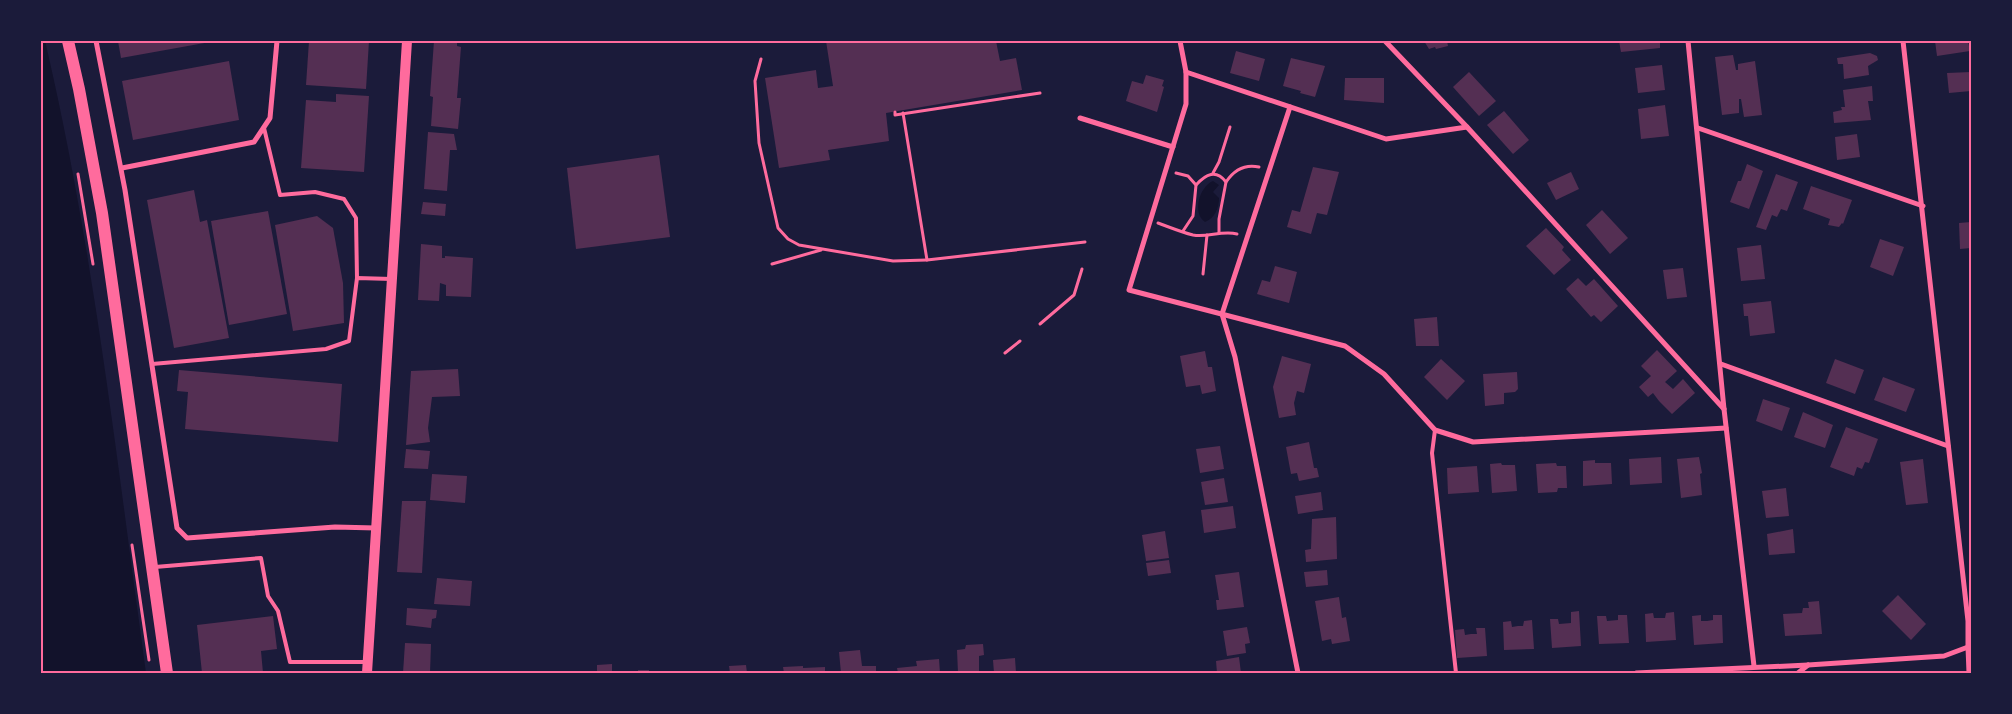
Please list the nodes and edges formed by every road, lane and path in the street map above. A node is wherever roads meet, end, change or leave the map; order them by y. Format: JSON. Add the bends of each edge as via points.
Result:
{"nodes":[{"id":1,"x":68,"y":41,"type":"edge"},
{"id":2,"x":96,"y":41,"type":"edge"},
{"id":3,"x":277,"y":41,"type":"edge"},
{"id":4,"x":407,"y":41,"type":"edge"},
{"id":5,"x":1180,"y":41,"type":"edge"},
{"id":6,"x":1385,"y":41,"type":"edge"},
{"id":7,"x":1688,"y":41,"type":"edge"},
{"id":8,"x":1903,"y":41,"type":"edge"},
{"id":9,"x":761,"y":58,"type":"dead end"},
{"id":10,"x":1186,"y":72,"type":"junction"},
{"id":11,"x":1040,"y":93,"type":"dead end"},
{"id":12,"x":1290,"y":107,"type":"junction"},
{"id":13,"x":895,"y":112,"type":"dead end"},
{"id":14,"x":903,"y":113,"type":"junction"},
{"id":15,"x":1080,"y":118,"type":"dead end"},
{"id":16,"x":1230,"y":127,"type":"dead end"},
{"id":17,"x":1467,"y":127,"type":"junction"},
{"id":18,"x":264,"y":128,"type":"junction"},
{"id":19,"x":1698,"y":128,"type":"junction"},
{"id":20,"x":1173,"y":147,"type":"junction"},
{"id":21,"x":122,"y":168,"type":"junction"},
{"id":22,"x":1270,"y":169,"type":"junction"},
{"id":23,"x":1166,"y":170,"type":"junction"},
{"id":24,"x":78,"y":173,"type":"dead end"},
{"id":25,"x":1213,"y":173,"type":"junction"},
{"id":26,"x":1226,"y":182,"type":"junction"},
{"id":27,"x":1196,"y":185,"type":"junction"},
{"id":28,"x":1923,"y":206,"type":"junction"},
{"id":29,"x":1150,"y":221,"type":"junction"},
{"id":30,"x":1183,"y":231,"type":"junction"},
{"id":31,"x":1219,"y":233,"type":"junction"},
{"id":32,"x":1207,"y":235,"type":"junction"},
{"id":33,"x":1247,"y":237,"type":"junction"},
{"id":34,"x":1085,"y":242,"type":"dead end"},
{"id":35,"x":824,"y":249,"type":"junction"},
{"id":36,"x":927,"y":260,"type":"junction"},
{"id":37,"x":772,"y":264,"type":"dead end"},
{"id":38,"x":93,"y":266,"type":"dead end"},
{"id":39,"x":1082,"y":269,"type":"dead end"},
{"id":40,"x":1203,"y":274,"type":"dead end"},
{"id":41,"x":356,"y":278,"type":"junction"},
{"id":42,"x":393,"y":279,"type":"junction"},
{"id":43,"x":1222,"y":314,"type":"junction"},
{"id":44,"x":1040,"y":324,"type":"dead end"},
{"id":45,"x":1020,"y":340,"type":"dead end"},
{"id":46,"x":1005,"y":353,"type":"dead end"},
{"id":47,"x":152,"y":364,"type":"junction"},
{"id":48,"x":1721,"y":364,"type":"junction"},
{"id":49,"x":1724,"y":409,"type":"junction"},
{"id":50,"x":1726,"y":428,"type":"junction"},
{"id":51,"x":1435,"y":430,"type":"junction"},
{"id":52,"x":1948,"y":446,"type":"junction"},
{"id":53,"x":377,"y":528,"type":"junction"},
{"id":54,"x":132,"y":539,"type":"dead end"},
{"id":55,"x":152,"y":567,"type":"junction"},
{"id":56,"x":1970,"y":648,"type":"edge"},
{"id":57,"x":149,"y":663,"type":"dead end"},
{"id":58,"x":1808,"y":665,"type":"junction"},
{"id":59,"x":1754,"y":666,"type":"junction"},
{"id":60,"x":368,"y":667,"type":"edge"},
{"id":61,"x":167,"y":673,"type":"edge"},
{"id":62,"x":1298,"y":673,"type":"edge"},
{"id":63,"x":1456,"y":673,"type":"edge"},
{"id":64,"x":1636,"y":673,"type":"edge"},
{"id":65,"x":1798,"y":673,"type":"edge"},
{"id":66,"x":1969,"y":673,"type":"edge"}],
"edges":[{"from":1,"to":55,"type":"main road","via":[[102,213]]},
{"from":2,"to":21,"type":"street"},
{"from":3,"to":18,"type":"street","via":[[270,118]]},
{"from":4,"to":42,"type":"main road"},
{"from":5,"to":10,"type":"street"},
{"from":6,"to":17,"type":"street"},
{"from":7,"to":19,"type":"street"},
{"from":8,"to":28,"type":"street"},
{"from":9,"to":35,"type":"path","via":[[755,82],[759,143],[778,228],[799,245]]},
{"from":10,"to":12,"type":"street"},
{"from":10,"to":20,"type":"street","via":[[1186,104]]},
{"from":11,"to":14,"type":"path"},
{"from":12,"to":17,"type":"street","via":[[1386,139]]},
{"from":12,"to":22,"type":"street"},
{"from":13,"to":14,"type":"path","via":[[895,115]]},
{"from":14,"to":36,"type":"path"},
{"from":15,"to":20,"type":"street"},
{"from":16,"to":25,"type":"path"},
{"from":17,"to":49,"type":"street"},
{"from":18,"to":21,"type":"street","via":[[254,142]]},
{"from":18,"to":41,"type":"lane","via":[[280,195],[315,192],[344,199],[356,218]]},
{"from":19,"to":28,"type":"street"},
{"from":19,"to":48,"type":"street"},
{"from":20,"to":23,"type":"street"},
{"from":21,"to":47,"type":"street"},
{"from":22,"to":26,"type":"path","via":[[1251,165],[1232,173]]},
{"from":22,"to":33,"type":"street"},
{"from":23,"to":27,"type":"path","via":[[1188,176]]},
{"from":23,"to":29,"type":"street"},
{"from":24,"to":38,"type":"path"},
{"from":25,"to":26,"type":"path","via":[[1222,176]]},
{"from":25,"to":27,"type":"path"},
{"from":26,"to":31,"type":"path"},
{"from":27,"to":30,"type":"path","via":[[1193,216]]},
{"from":28,"to":52,"type":"street"},
{"from":29,"to":30,"type":"path"},
{"from":29,"to":43,"type":"street","via":[[1129,290]]},
{"from":30,"to":32,"type":"path"},
{"from":31,"to":32,"type":"path"},
{"from":31,"to":33,"type":"path"},
{"from":32,"to":40,"type":"path"},
{"from":33,"to":43,"type":"street"},
{"from":34,"to":36,"type":"path"},
{"from":35,"to":36,"type":"path","via":[[894,260]]},
{"from":35,"to":37,"type":"path"},
{"from":39,"to":44,"type":"path","via":[[1074,295]]},
{"from":41,"to":42,"type":"lane"},
{"from":41,"to":47,"type":"lane","via":[[349,342],[326,349]]},
{"from":42,"to":53,"type":"main road"},
{"from":43,"to":51,"type":"street","via":[[1345,346],[1384,374]]},
{"from":43,"to":62,"type":"street","via":[[1235,357]]},
{"from":45,"to":46,"type":"path"},
{"from":47,"to":53,"type":"street","via":[[177,528],[187,538]]},
{"from":48,"to":49,"type":"street"},
{"from":48,"to":52,"type":"street"},
{"from":49,"to":50,"type":"street"},
{"from":50,"to":51,"type":"street","via":[[1473,442]]},
{"from":50,"to":59,"type":"street"},
{"from":51,"to":63,"type":"lane","via":[[1432,453]]},
{"from":52,"to":56,"type":"street"},
{"from":53,"to":60,"type":"main road"},
{"from":54,"to":57,"type":"path"},
{"from":55,"to":60,"type":"lane","via":[[261,558],[268,596],[278,611],[290,662]]},
{"from":55,"to":61,"type":"main road"},
{"from":56,"to":58,"type":"street","via":[[1944,656]]},
{"from":56,"to":66,"type":"street"},
{"from":58,"to":59,"type":"street"},
{"from":58,"to":65,"type":"street"},
{"from":59,"to":64,"type":"street"}]}
